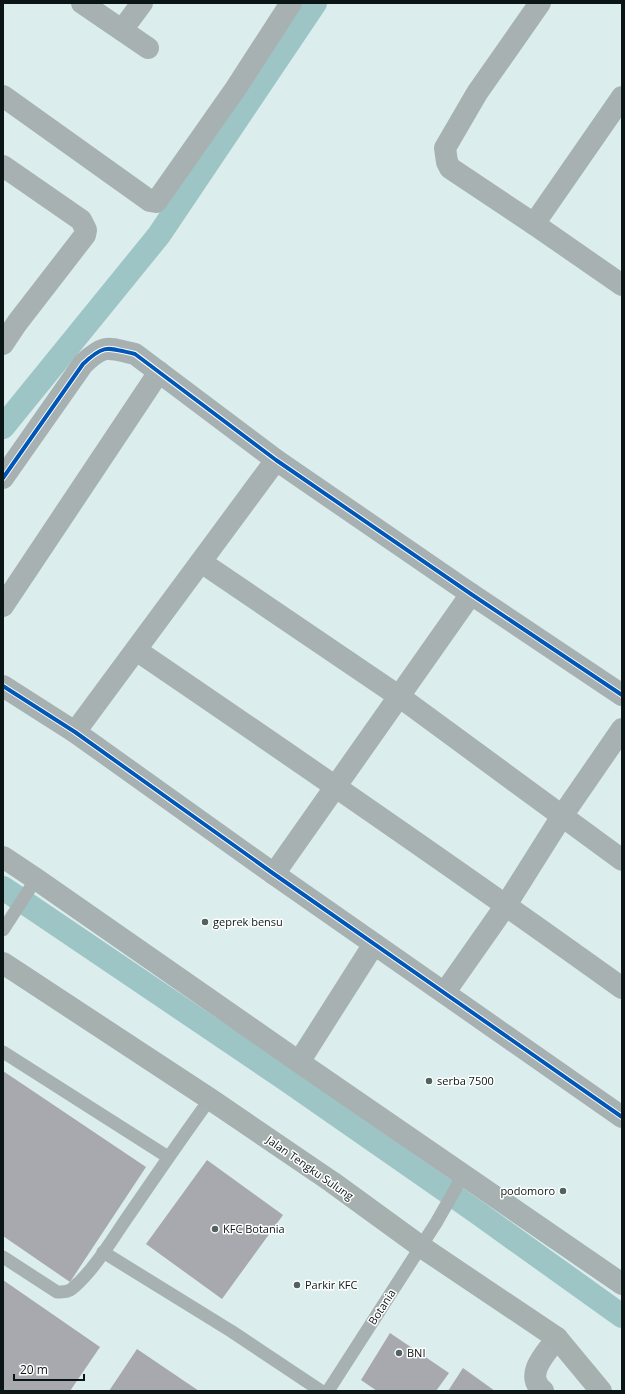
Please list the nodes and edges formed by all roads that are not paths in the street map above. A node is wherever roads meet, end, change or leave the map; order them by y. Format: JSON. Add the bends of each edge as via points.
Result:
{"nodes":[{"id":1,"x":82,"y":3,"type":"edge"},
{"id":2,"x":142,"y":3,"type":"edge"},
{"id":3,"x":291,"y":3,"type":"edge"},
{"id":4,"x":540,"y":3,"type":"edge"},
{"id":5,"x":122,"y":30,"type":"junction"},
{"id":6,"x":148,"y":48,"type":"dead end"},
{"id":7,"x":3,"y":96,"type":"edge"},
{"id":8,"x":622,"y":97,"type":"edge"},
{"id":9,"x":616,"y":119,"type":"edge"},
{"id":10,"x":3,"y":166,"type":"edge"},
{"id":11,"x":534,"y":224,"type":"junction"},
{"id":12,"x":622,"y":285,"type":"edge"},
{"id":13,"x":10,"y":318,"type":"edge"},
{"id":14,"x":3,"y":344,"type":"edge"},
{"id":15,"x":159,"y":372,"type":"junction"},
{"id":16,"x":276,"y":460,"type":"junction"},
{"id":17,"x":3,"y":478,"type":"edge"},
{"id":18,"x":201,"y":562,"type":"junction"},
{"id":19,"x":471,"y":594,"type":"junction"},
{"id":20,"x":3,"y":606,"type":"edge"},
{"id":21,"x":136,"y":650,"type":"junction"},
{"id":22,"x":3,"y":686,"type":"edge"},
{"id":23,"x":622,"y":695,"type":"edge"},
{"id":24,"x":400,"y":696,"type":"junction"},
{"id":25,"x":622,"y":729,"type":"edge"},
{"id":26,"x":75,"y":732,"type":"junction"},
{"id":27,"x":335,"y":785,"type":"junction"},
{"id":28,"x":562,"y":816,"type":"junction"},
{"id":29,"x":3,"y":857,"type":"edge"},
{"id":30,"x":622,"y":860,"type":"edge"},
{"id":31,"x":274,"y":874,"type":"junction"},
{"id":32,"x":33,"y":885,"type":"junction"},
{"id":33,"x":506,"y":905,"type":"junction"},
{"id":34,"x":5,"y":928,"type":"edge"},
{"id":35,"x":374,"y":944,"type":"junction"},
{"id":36,"x":3,"y":963,"type":"edge"},
{"id":37,"x":622,"y":988,"type":"edge"},
{"id":38,"x":444,"y":992,"type":"junction"},
{"id":39,"x":3,"y":1052,"type":"edge"},
{"id":40,"x":299,"y":1062,"type":"junction"},
{"id":41,"x":210,"y":1099,"type":"junction"},
{"id":42,"x":622,"y":1117,"type":"edge"},
{"id":43,"x":168,"y":1157,"type":"junction"},
{"id":44,"x":459,"y":1181,"type":"junction"},
{"id":45,"x":420,"y":1246,"type":"junction"},
{"id":46,"x":103,"y":1252,"type":"junction"},
{"id":47,"x":3,"y":1257,"type":"edge"},
{"id":48,"x":622,"y":1284,"type":"edge"},
{"id":49,"x":557,"y":1338,"type":"junction"},
{"id":50,"x":321,"y":1391,"type":"edge"},
{"id":51,"x":328,"y":1391,"type":"edge"},
{"id":52,"x":543,"y":1391,"type":"edge"},
{"id":53,"x":601,"y":1391,"type":"edge"}],
"edges":[{"from":1,"to":5,"type":"street"},
{"from":2,"to":5,"type":"street"},
{"from":3,"to":7,"type":"street","via":[[236,88],[156,202],[150,201]]},
{"from":4,"to":11,"type":"street","via":[[477,93],[445,148],[450,168]]},
{"from":5,"to":6,"type":"street"},
{"from":8,"to":9,"type":"street"},
{"from":9,"to":11,"type":"street"},
{"from":10,"to":13,"type":"street","via":[[81,220],[86,230],[85,235]]},
{"from":11,"to":12,"type":"street"},
{"from":13,"to":14,"type":"street"},
{"from":15,"to":16,"type":"street"},
{"from":15,"to":17,"type":"street","via":[[135,354],[113,349],[103,349],[93,354],[83,364]]},
{"from":15,"to":20,"type":"street"},
{"from":16,"to":18,"type":"street"},
{"from":16,"to":19,"type":"street"},
{"from":18,"to":21,"type":"street"},
{"from":18,"to":24,"type":"street"},
{"from":19,"to":23,"type":"street"},
{"from":19,"to":24,"type":"street"},
{"from":21,"to":26,"type":"street"},
{"from":21,"to":27,"type":"street"},
{"from":22,"to":26,"type":"street"},
{"from":24,"to":27,"type":"street"},
{"from":24,"to":28,"type":"street"},
{"from":25,"to":28,"type":"street"},
{"from":26,"to":31,"type":"street"},
{"from":27,"to":31,"type":"street"},
{"from":27,"to":33,"type":"street"},
{"from":28,"to":30,"type":"street"},
{"from":28,"to":33,"type":"street"},
{"from":29,"to":32,"type":"street"},
{"from":31,"to":35,"type":"street"},
{"from":32,"to":34,"type":"lane"},
{"from":32,"to":40,"type":"street"},
{"from":33,"to":37,"type":"street"},
{"from":33,"to":38,"type":"street"},
{"from":35,"to":38,"type":"street"},
{"from":35,"to":40,"type":"street"},
{"from":36,"to":41,"type":"street","name":"Jalan Tengku Sulung"},
{"from":38,"to":42,"type":"street"},
{"from":39,"to":43,"type":"lane"},
{"from":40,"to":44,"type":"street"},
{"from":41,"to":43,"type":"lane"},
{"from":41,"to":45,"type":"street","name":"Jalan Tengku Sulung"},
{"from":43,"to":46,"type":"lane"},
{"from":44,"to":45,"type":"lane","name":"Botania"},
{"from":44,"to":48,"type":"street"},
{"from":45,"to":49,"type":"street","name":"Jalan Tengku Sulung"},
{"from":45,"to":51,"type":"lane","name":"Botania"},
{"from":46,"to":47,"type":"lane","via":[[81,1280],[66,1292],[57,1292]]},
{"from":46,"to":50,"type":"lane","via":[[231,1331]]},
{"from":49,"to":52,"type":"street","via":[[535,1372],[536,1380]]},
{"from":49,"to":53,"type":"street","name":"Jalan Tengku Sulung"}]}
